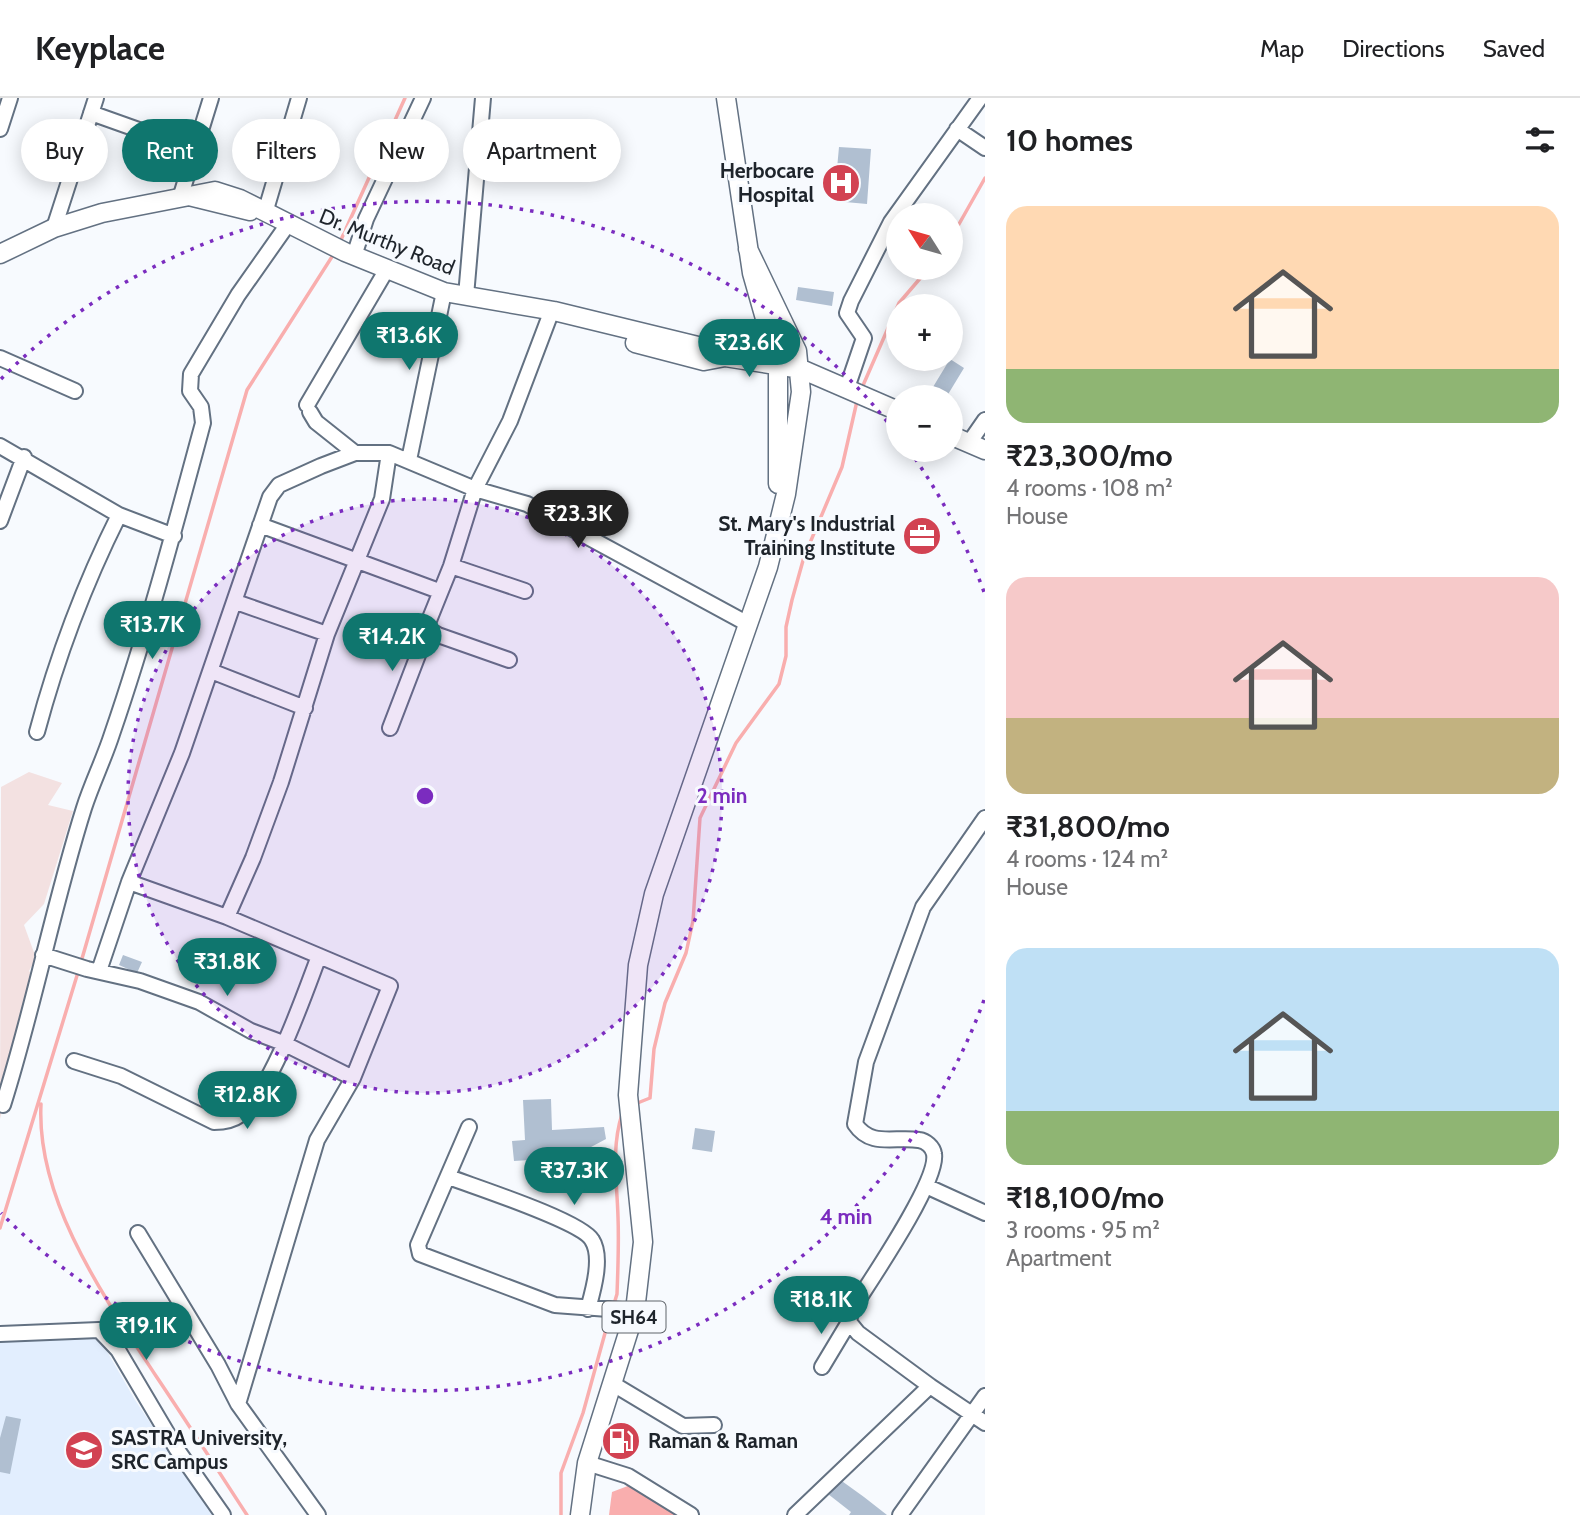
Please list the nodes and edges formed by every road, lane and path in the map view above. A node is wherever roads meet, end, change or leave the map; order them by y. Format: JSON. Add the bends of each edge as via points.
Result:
{"nodes":[{"id":1,"x":10,"y":98,"type":"edge"},
{"id":2,"x":96,"y":98,"type":"edge"},
{"id":3,"x":211,"y":98,"type":"edge"},
{"id":4,"x":299,"y":98,"type":"edge"},
{"id":5,"x":423,"y":98,"type":"edge"},
{"id":6,"x":483,"y":98,"type":"edge"},
{"id":7,"x":726,"y":98,"type":"edge"},
{"id":8,"x":980,"y":98,"type":"edge"},
{"id":9,"x":91,"y":114,"type":"junction"},
{"id":10,"x":204,"y":119,"type":"edge"},
{"id":11,"x":122,"y":124,"type":"edge"},
{"id":12,"x":0,"y":129,"type":"edge"},
{"id":13,"x":957,"y":129,"type":"junction"},
{"id":14,"x":985,"y":148,"type":"edge"},
{"id":15,"x":187,"y":182,"type":"edge"},
{"id":16,"x":184,"y":195,"type":"junction"},
{"id":17,"x":263,"y":212,"type":"junction"},
{"id":18,"x":288,"y":225,"type":"junction"},
{"id":19,"x":54,"y":228,"type":"junction"},
{"id":20,"x":748,"y":249,"type":"junction"},
{"id":21,"x":0,"y":254,"type":"edge"},
{"id":22,"x":349,"y":254,"type":"junction"},
{"id":23,"x":387,"y":269,"type":"junction"},
{"id":24,"x":443,"y":292,"type":"junction"},
{"id":25,"x":466,"y":296,"type":"junction"},
{"id":26,"x":501,"y":302,"type":"junction"},
{"id":27,"x":549,"y":318,"type":"junction"},
{"id":28,"x":0,"y":358,"type":"edge"},
{"id":29,"x":725,"y":358,"type":"junction"},
{"id":30,"x":778,"y":364,"type":"junction"},
{"id":31,"x":801,"y":369,"type":"junction"},
{"id":32,"x":850,"y":389,"type":"junction"},
{"id":33,"x":75,"y":391,"type":"dead end"},
{"id":34,"x":886,"y":405,"type":"edge"},
{"id":35,"x":985,"y":420,"type":"edge"},
{"id":36,"x":0,"y":446,"type":"edge"},
{"id":37,"x":977,"y":447,"type":"edge"},
{"id":38,"x":355,"y":453,"type":"junction"},
{"id":39,"x":389,"y":453,"type":"junction"},
{"id":40,"x":24,"y":457,"type":"junction"},
{"id":41,"x":409,"y":460,"type":"junction"},
{"id":42,"x":475,"y":489,"type":"junction"},
{"id":43,"x":781,"y":510,"type":"junction"},
{"id":44,"x":119,"y":515,"type":"junction"},
{"id":45,"x":0,"y":521,"type":"edge"},
{"id":46,"x":260,"y":525,"type":"junction"},
{"id":47,"x":174,"y":536,"type":"junction"},
{"id":48,"x":358,"y":559,"type":"junction"},
{"id":49,"x":451,"y":566,"type":"junction"},
{"id":50,"x":439,"y":590,"type":"junction"},
{"id":51,"x":525,"y":591,"type":"dead end"},
{"id":52,"x":236,"y":602,"type":"junction"},
{"id":53,"x":748,"y":624,"type":"junction"},
{"id":54,"x":428,"y":629,"type":"junction"},
{"id":55,"x":327,"y":634,"type":"junction"},
{"id":56,"x":509,"y":660,"type":"dead end"},
{"id":57,"x":211,"y":671,"type":"junction"},
{"id":58,"x":305,"y":708,"type":"junction"},
{"id":59,"x":390,"y":729,"type":"dead end"},
{"id":60,"x":37,"y":733,"type":"dead end"},
{"id":61,"x":985,"y":818,"type":"edge"},
{"id":62,"x":129,"y":882,"type":"junction"},
{"id":63,"x":227,"y":917,"type":"junction"},
{"id":64,"x":43,"y":956,"type":"junction"},
{"id":65,"x":319,"y":956,"type":"junction"},
{"id":66,"x":93,"y":970,"type":"junction"},
{"id":67,"x":283,"y":1043,"type":"junction"},
{"id":68,"x":75,"y":1061,"type":"dead end"},
{"id":69,"x":353,"y":1078,"type":"junction"},
{"id":70,"x":3,"y":1105,"type":"dead end"},
{"id":71,"x":469,"y":1127,"type":"dead end"},
{"id":72,"x":449,"y":1177,"type":"junction"},
{"id":73,"x":926,"y":1186,"type":"junction"},
{"id":74,"x":985,"y":1213,"type":"edge"},
{"id":75,"x":138,"y":1233,"type":"dead end"},
{"id":76,"x":593,"y":1308,"type":"junction"},
{"id":77,"x":635,"y":1311,"type":"junction"},
{"id":78,"x":849,"y":1322,"type":"junction"},
{"id":79,"x":0,"y":1334,"type":"edge"},
{"id":80,"x":822,"y":1367,"type":"dead end"},
{"id":81,"x":612,"y":1384,"type":"junction"},
{"id":82,"x":930,"y":1386,"type":"junction"},
{"id":83,"x":985,"y":1396,"type":"edge"},
{"id":84,"x":238,"y":1404,"type":"junction"},
{"id":85,"x":972,"y":1415,"type":"junction"},
{"id":86,"x":985,"y":1423,"type":"edge"},
{"id":87,"x":714,"y":1425,"type":"dead end"},
{"id":88,"x":587,"y":1463,"type":"junction"},
{"id":89,"x":223,"y":1515,"type":"edge"},
{"id":90,"x":318,"y":1515,"type":"edge"},
{"id":91,"x":580,"y":1515,"type":"edge"},
{"id":92,"x":691,"y":1515,"type":"edge"},
{"id":93,"x":795,"y":1515,"type":"edge"},
{"id":94,"x":900,"y":1515,"type":"edge"}],
"edges":[{"from":1,"to":12,"type":"street"},
{"from":2,"to":9,"type":"street"},
{"from":3,"to":10,"type":"street"},
{"from":4,"to":17,"type":"street"},
{"from":5,"to":22,"type":"street"},
{"from":6,"to":25,"type":"street"},
{"from":7,"to":20,"type":"main road","number":"SH64"},
{"from":8,"to":13,"type":"street"},
{"from":9,"to":11,"type":"street"},
{"from":9,"to":19,"type":"street"},
{"from":13,"to":14,"type":"street"},
{"from":13,"to":32,"type":"street","via":[[891,222],[851,301],[847,313],[864,338],[864,346]]},
{"from":15,"to":16,"type":"street"},
{"from":16,"to":17,"type":"main road","name":"Dr. Murthy Road"},
{"from":16,"to":19,"type":"main road","name":"Dr. Murthy Road"},
{"from":17,"to":18,"type":"main road","name":"Dr. Murthy Road"},
{"from":18,"to":22,"type":"main road","name":"Dr. Murthy Road"},
{"from":18,"to":47,"type":"street","via":[[237,295],[191,374],[190,391],[201,407],[203,423]]},
{"from":19,"to":21,"type":"main road","name":"Dr. Murthy Road"},
{"from":20,"to":30,"type":"main road","number":"SH64"},
{"from":20,"to":31,"type":"main road","number":"SH64","via":[[794,344]]},
{"from":22,"to":23,"type":"main road","name":"Dr. Murthy Road"},
{"from":23,"to":24,"type":"main road","name":"Dr. Murthy Road"},
{"from":23,"to":38,"type":"street","via":[[309,408],[316,422]]},
{"from":24,"to":25,"type":"main road","name":"Dr. Murthy Road"},
{"from":24,"to":41,"type":"street"},
{"from":25,"to":26,"type":"main road","name":"Dr. Murthy Road"},
{"from":26,"to":27,"type":"main road","name":"Dr. Murthy Road"},
{"from":26,"to":29,"type":"main road","name":"Dr. Murthy Road","via":[[710,349]]},
{"from":27,"to":29,"type":"main road","name":"Dr. Murthy Road","via":[[704,361]]},
{"from":27,"to":42,"type":"street","via":[[510,421]]},
{"from":28,"to":33,"type":"street"},
{"from":29,"to":30,"type":"main road","name":"Dr. Murthy Road"},
{"from":30,"to":31,"type":"main road","name":"Dr. Murthy Road"},
{"from":30,"to":43,"type":"main road","number":"SH64"},
{"from":31,"to":32,"type":"main road","name":"Dr. Murthy Road"},
{"from":31,"to":43,"type":"main road","number":"SH64"},
{"from":32,"to":34,"type":"main road","name":"Dr. Murthy Road"},
{"from":35,"to":37,"type":"street"},
{"from":36,"to":40,"type":"street"},
{"from":38,"to":39,"type":"street"},
{"from":38,"to":46,"type":"street","via":[[279,485]]},
{"from":39,"to":41,"type":"street"},
{"from":39,"to":48,"type":"street","via":[[382,499]]},
{"from":40,"to":44,"type":"street"},
{"from":40,"to":45,"type":"street"},
{"from":41,"to":42,"type":"street"},
{"from":42,"to":49,"type":"street"},
{"from":42,"to":53,"type":"street","via":[[538,510]]},
{"from":43,"to":53,"type":"main road","number":"SH64"},
{"from":44,"to":47,"type":"street"},
{"from":44,"to":60,"type":"street","via":[[55,665]]},
{"from":46,"to":48,"type":"street"},
{"from":46,"to":52,"type":"street"},
{"from":47,"to":64,"type":"street","via":[[85,807]]},
{"from":48,"to":50,"type":"street"},
{"from":48,"to":55,"type":"street"},
{"from":49,"to":50,"type":"street"},
{"from":49,"to":51,"type":"street"},
{"from":50,"to":54,"type":"street"},
{"from":52,"to":55,"type":"street"},
{"from":52,"to":57,"type":"street"},
{"from":53,"to":77,"type":"main road","number":"SH64","via":[[654,894],[638,965],[629,1104],[643,1242]]},
{"from":54,"to":56,"type":"street"},
{"from":54,"to":59,"type":"street"},
{"from":55,"to":58,"type":"street"},
{"from":57,"to":58,"type":"street"},
{"from":57,"to":62,"type":"street"},
{"from":58,"to":63,"type":"street","via":[[253,858]]},
{"from":61,"to":73,"type":"street","via":[[923,907],[866,1062],[855,1124],[872,1139],[921,1140],[931,1146],[935,1156]]},
{"from":62,"to":63,"type":"street"},
{"from":62,"to":66,"type":"street"},
{"from":63,"to":65,"type":"street"},
{"from":64,"to":66,"type":"street"},
{"from":64,"to":70,"type":"street","via":[[28,1027]]},
{"from":65,"to":67,"type":"street"},
{"from":65,"to":69,"type":"street","via":[[390,986]]},
{"from":66,"to":67,"type":"street","via":[[199,1002]]},
{"from":67,"to":68,"type":"street","via":[[248,1106],[227,1122],[214,1122],[121,1076]]},
{"from":67,"to":69,"type":"street"},
{"from":69,"to":84,"type":"street","via":[[317,1140]]},
{"from":71,"to":72,"type":"street"},
{"from":72,"to":76,"type":"street","via":[[582,1229],[592,1238],[596,1247]]},
{"from":72,"to":76,"type":"street","via":[[418,1245],[420,1254],[555,1305]]},
{"from":73,"to":74,"type":"street"},
{"from":73,"to":78,"type":"street","via":[[851,1311]]},
{"from":75,"to":84,"type":"street"},
{"from":76,"to":77,"type":"street"},
{"from":77,"to":81,"type":"main road","number":"SH64"},
{"from":78,"to":80,"type":"street"},
{"from":78,"to":82,"type":"street","via":[[858,1334]]},
{"from":79,"to":89,"type":"street","via":[[99,1330],[118,1350],[176,1448]]},
{"from":81,"to":87,"type":"street","via":[[683,1426]]},
{"from":81,"to":88,"type":"main road","number":"SH64"},
{"from":82,"to":85,"type":"street"},
{"from":82,"to":93,"type":"street"},
{"from":83,"to":85,"type":"street"},
{"from":84,"to":90,"type":"street"},
{"from":85,"to":86,"type":"street"},
{"from":85,"to":94,"type":"street"},
{"from":88,"to":91,"type":"main road","number":"SH64"},
{"from":88,"to":92,"type":"street","via":[[628,1476]]}]}
